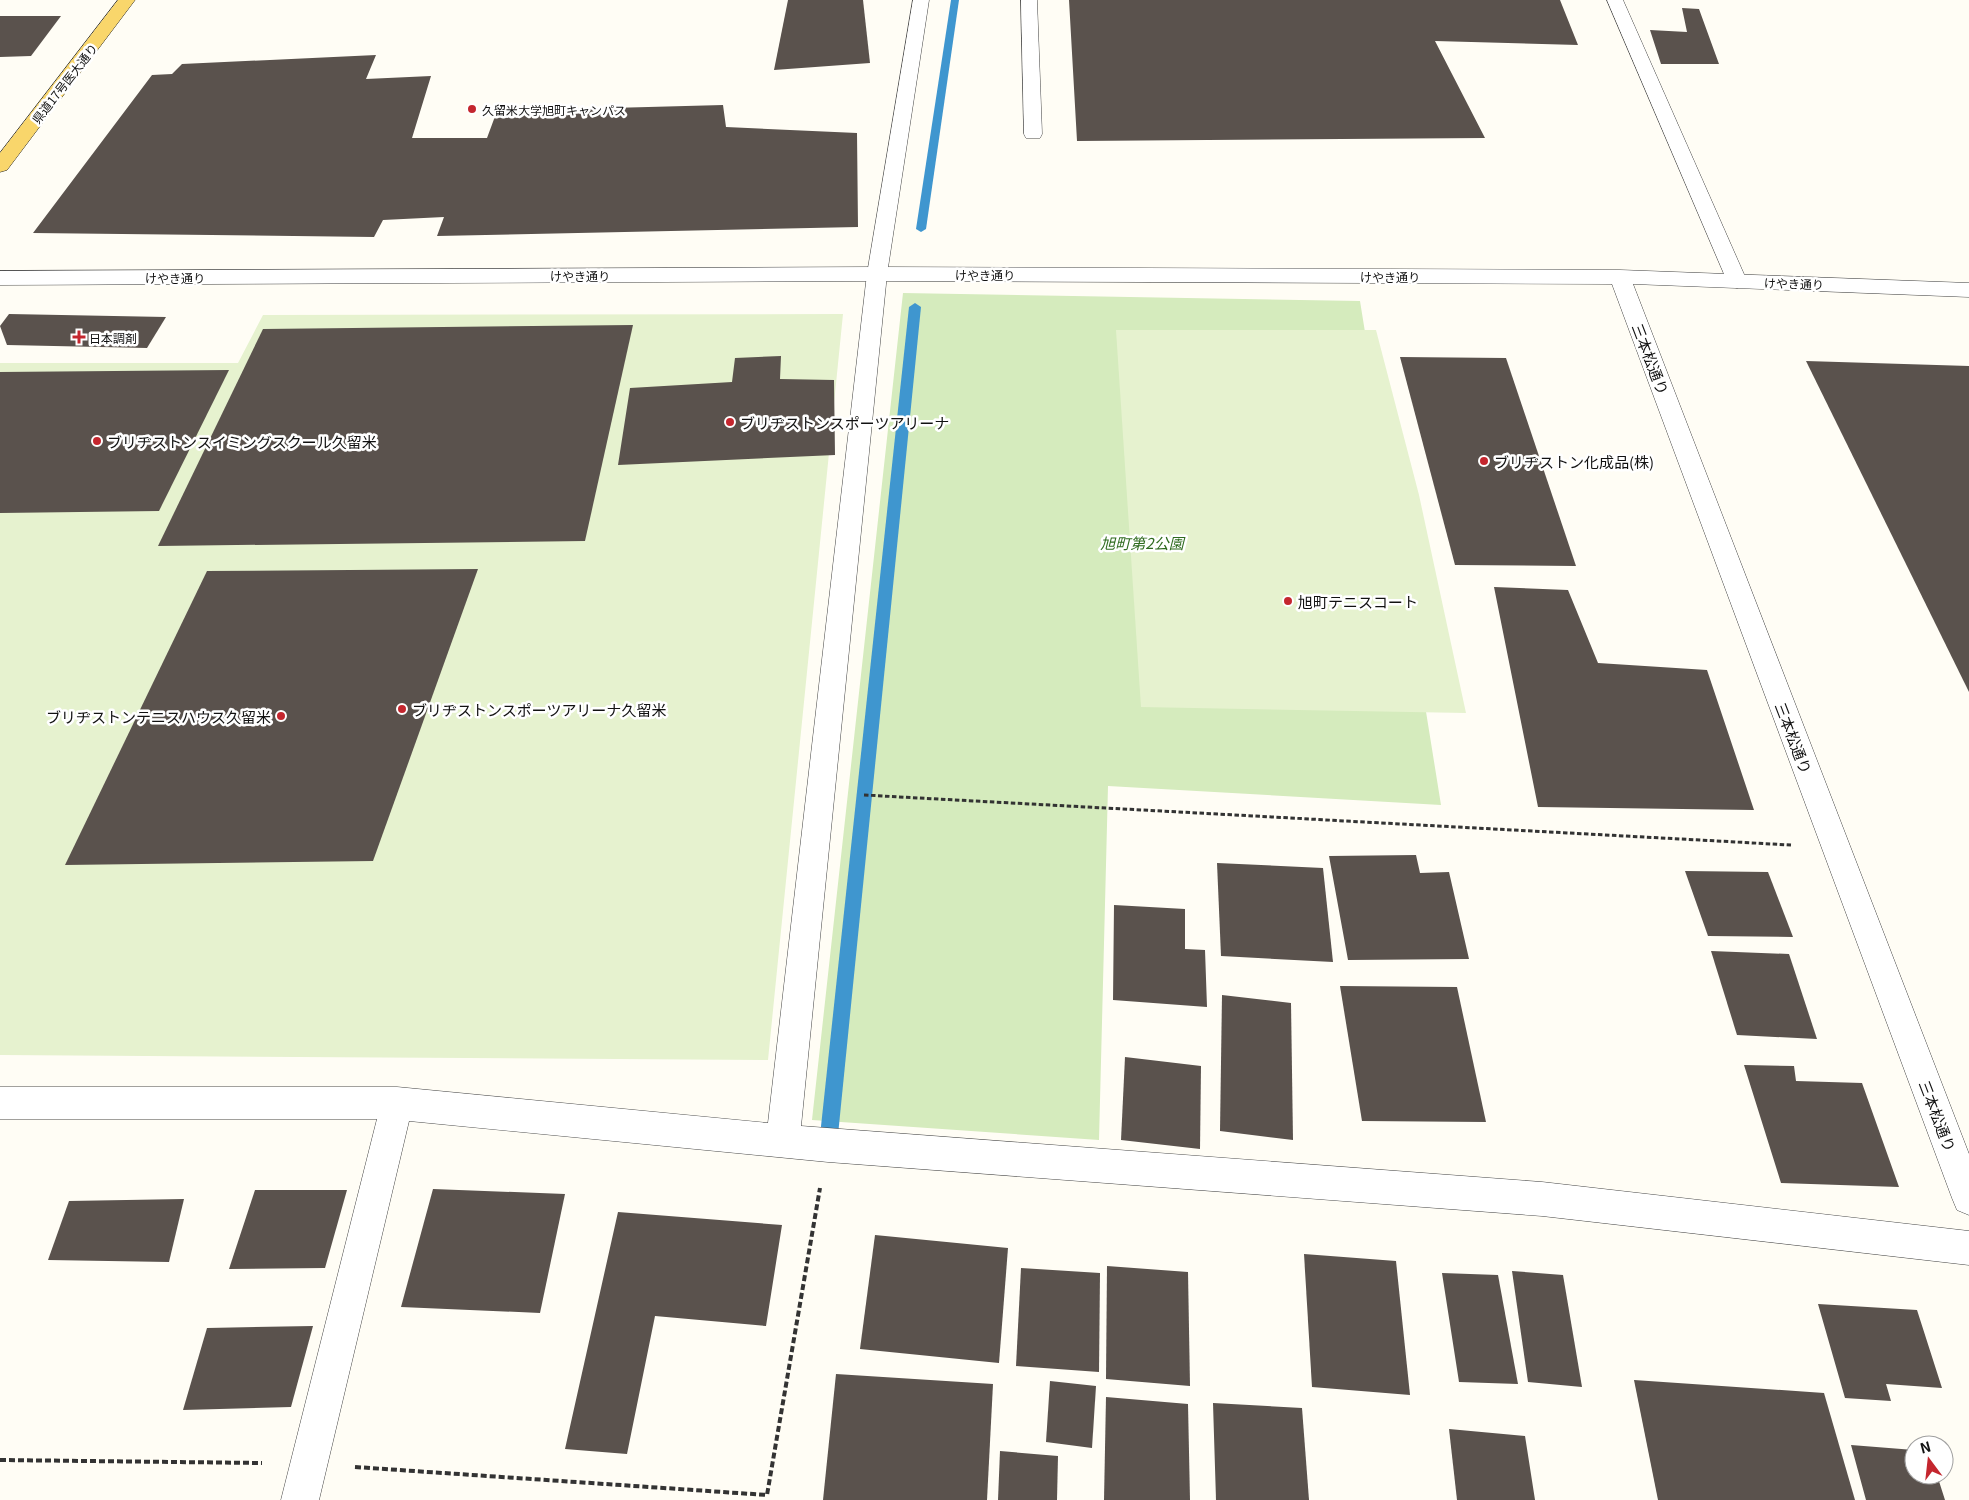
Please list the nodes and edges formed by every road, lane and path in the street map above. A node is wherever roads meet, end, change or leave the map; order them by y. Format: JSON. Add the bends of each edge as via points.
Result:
{"nodes":[{"id":1,"x":127,"y":0,"type":"edge"},
{"id":2,"x":920,"y":0,"type":"edge"},
{"id":3,"x":1029,"y":0,"type":"edge"},
{"id":4,"x":1615,"y":0,"type":"edge"},
{"id":5,"x":1033,"y":134,"type":"dead end"},
{"id":6,"x":0,"y":166,"type":"edge"},
{"id":7,"x":877,"y":274,"type":"junction"},
{"id":8,"x":1620,"y":277,"type":"junction"},
{"id":9,"x":0,"y":278,"type":"edge"},
{"id":10,"x":1737,"y":281,"type":"junction"},
{"id":11,"x":1969,"y":290,"type":"edge"},
{"id":12,"x":821,"y":793,"type":"junction"},
{"id":13,"x":1836,"y":848,"type":"junction"},
{"id":14,"x":0,"y":1102,"type":"edge"},
{"id":15,"x":398,"y":1103,"type":"junction"},
{"id":16,"x":783,"y":1140,"type":"junction"},
{"id":17,"x":828,"y":1145,"type":"junction"},
{"id":18,"x":1969,"y":1198,"type":"edge"},
{"id":19,"x":1969,"y":1248,"type":"edge"},
{"id":20,"x":0,"y":1460,"type":"edge"},
{"id":21,"x":309,"y":1464,"type":"junction"},
{"id":22,"x":300,"y":1500,"type":"edge"}],
"edges":[{"from":1,"to":6,"type":"main road","name":"県道17号医大通り"},
{"from":2,"to":7,"type":"street"},
{"from":3,"to":5,"type":"street"},
{"from":4,"to":10,"type":"street"},
{"from":7,"to":8,"type":"street","name":"けやき通り"},
{"from":7,"to":9,"type":"street","name":"けやき通り"},
{"from":7,"to":12,"type":"street"},
{"from":8,"to":10,"type":"street","name":"けやき通り"},
{"from":8,"to":13,"type":"street","name":"三本松通り"},
{"from":10,"to":11,"type":"street","name":"けやき通り"},
{"from":12,"to":13,"type":"path"},
{"from":12,"to":16,"type":"street"},
{"from":13,"to":18,"type":"street","name":"三本松通り"},
{"from":14,"to":15,"type":"street"},
{"from":15,"to":16,"type":"street"},
{"from":15,"to":21,"type":"street"},
{"from":16,"to":17,"type":"street"},
{"from":17,"to":19,"type":"street","via":[[1542,1199]]},
{"from":17,"to":21,"type":"path","via":[[767,1495]]},
{"from":20,"to":21,"type":"path"},
{"from":21,"to":22,"type":"street"}]}
